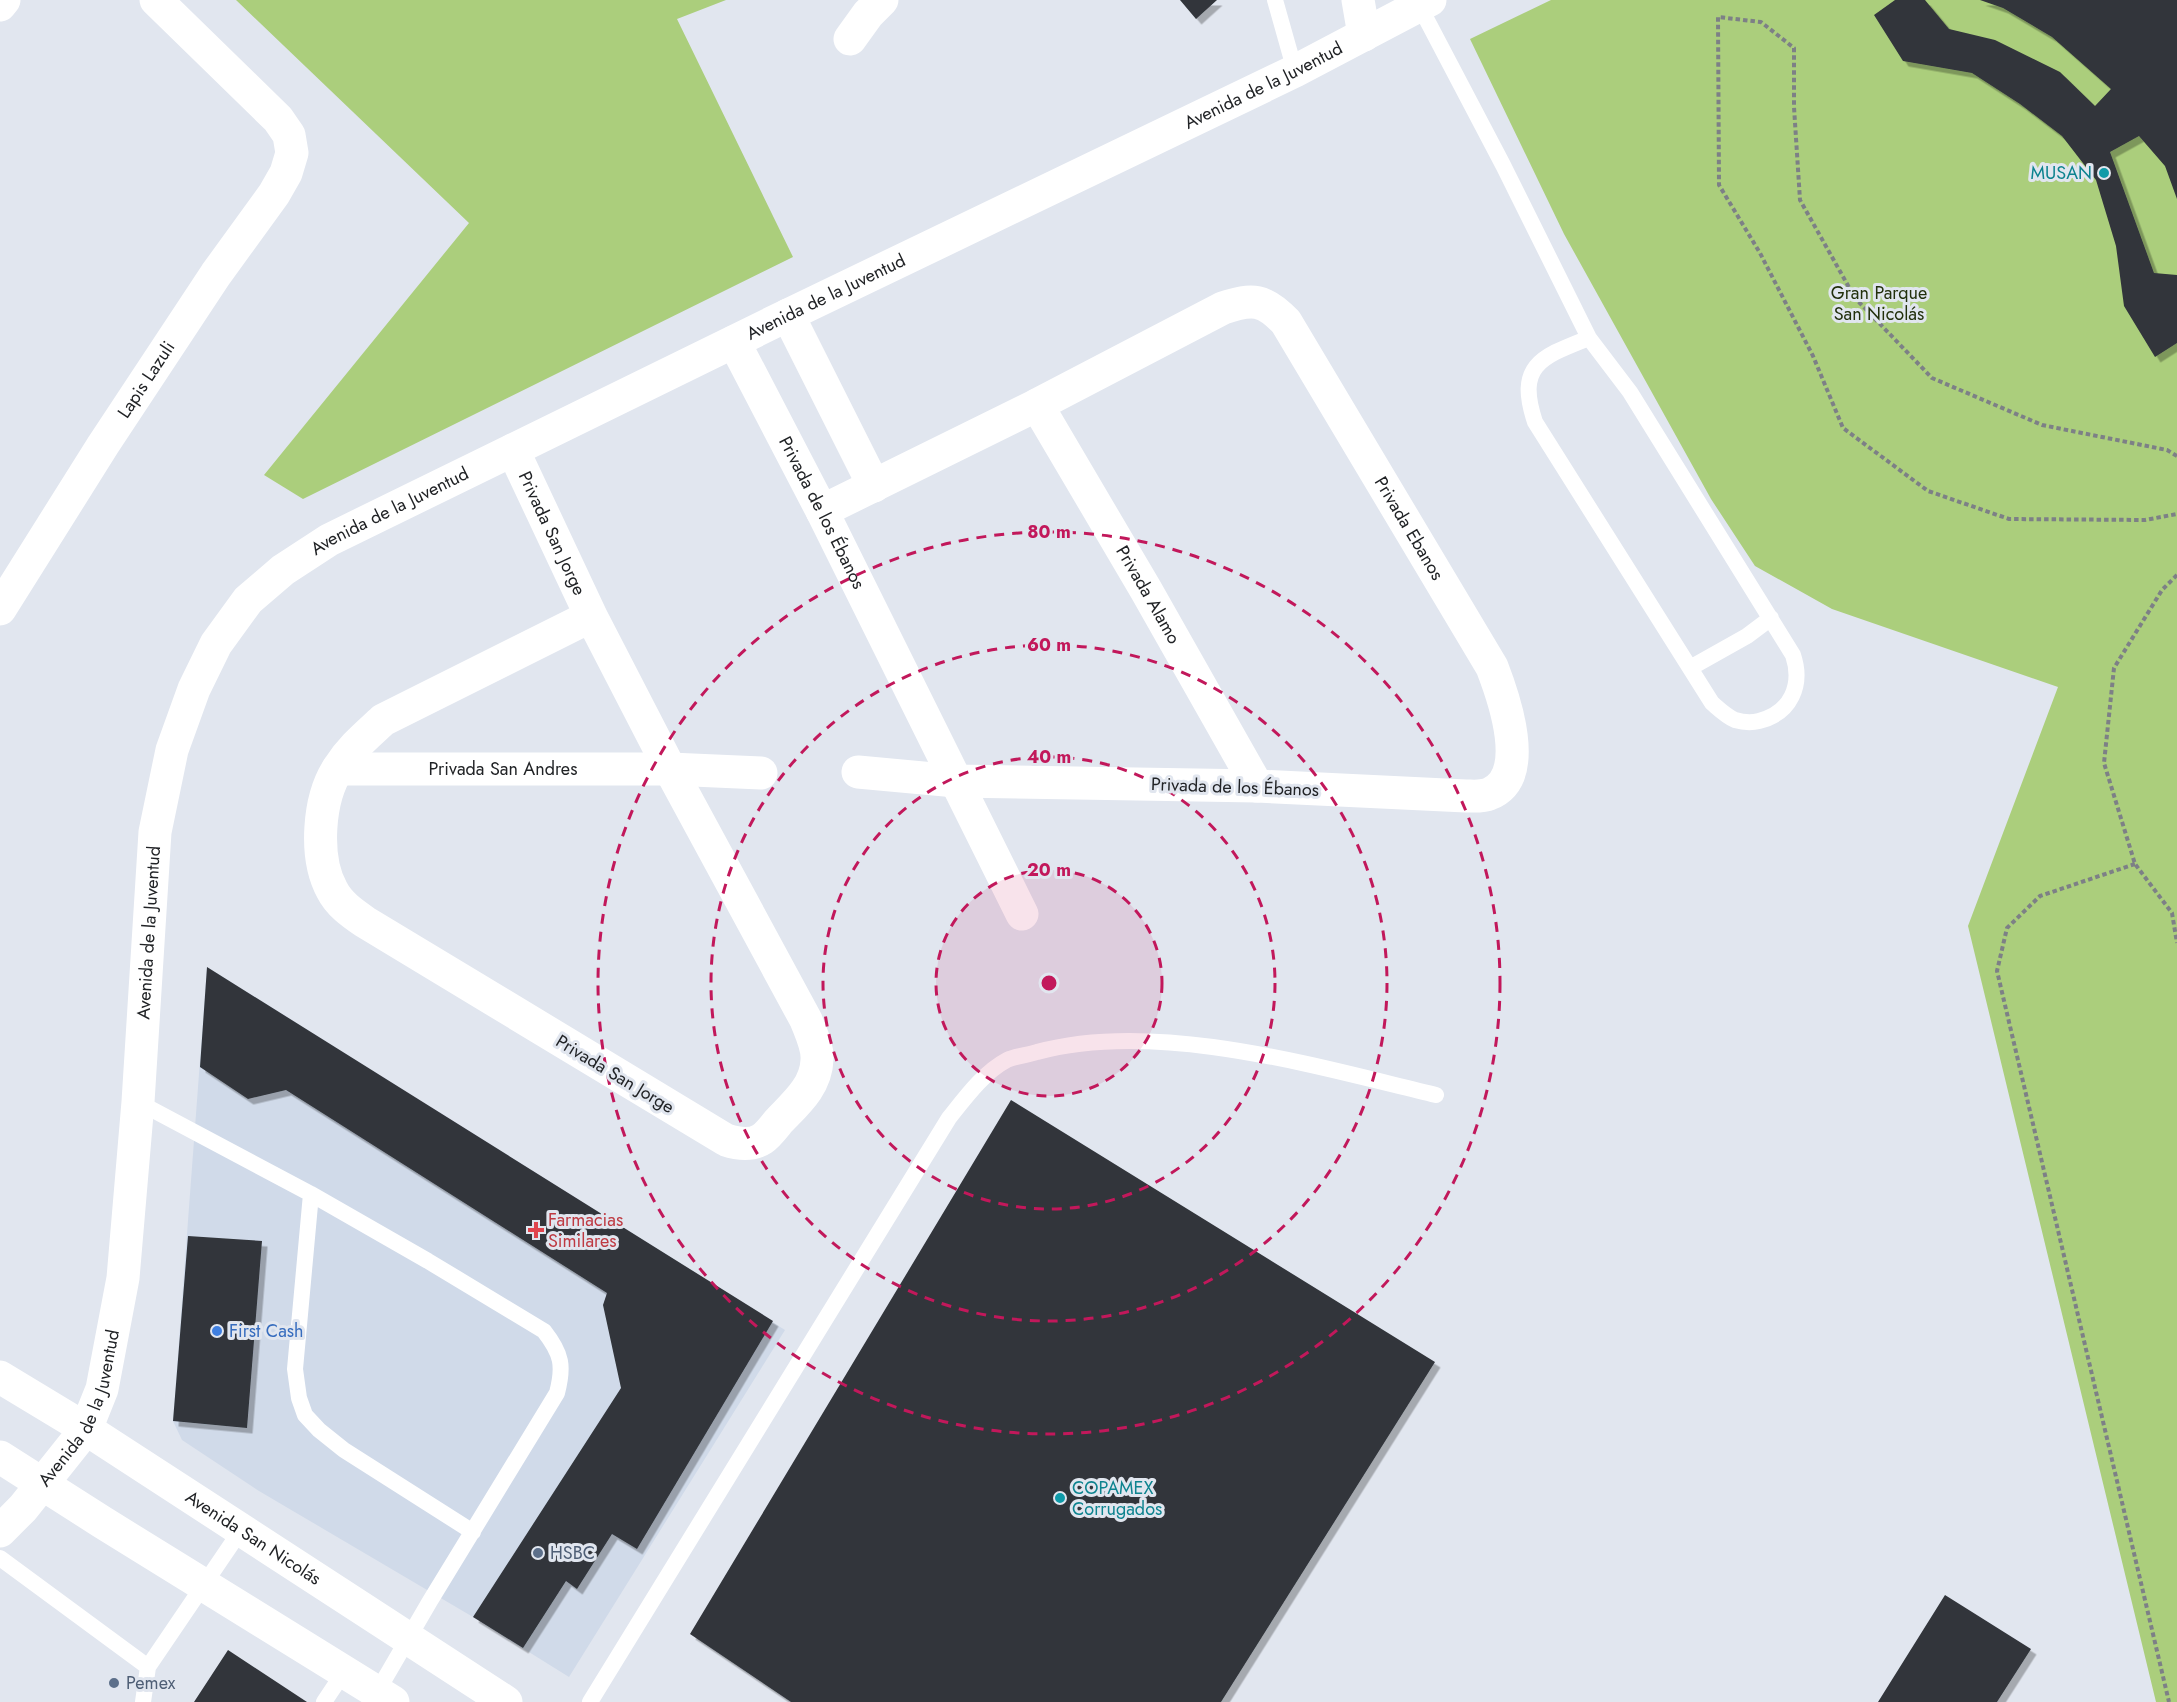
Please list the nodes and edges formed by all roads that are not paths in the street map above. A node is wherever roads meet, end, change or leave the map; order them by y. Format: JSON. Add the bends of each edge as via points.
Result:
{"nodes":[{"id":1,"x":4,"y":0,"type":"edge"},
{"id":2,"x":156,"y":0,"type":"edge"},
{"id":3,"x":882,"y":0,"type":"edge"},
{"id":4,"x":1275,"y":0,"type":"edge"},
{"id":5,"x":1358,"y":0,"type":"edge"},
{"id":6,"x":1424,"y":3,"type":"edge"},
{"id":7,"x":0,"y":5,"type":"edge"},
{"id":8,"x":1364,"y":35,"type":"junction"},
{"id":9,"x":850,"y":39,"type":"dead end"},
{"id":10,"x":1295,"y":71,"type":"junction"},
{"id":11,"x":788,"y":315,"type":"junction"},
{"id":12,"x":1589,"y":338,"type":"junction"},
{"id":13,"x":734,"y":342,"type":"junction"},
{"id":14,"x":1037,"y":405,"type":"junction"},
{"id":15,"x":513,"y":450,"type":"junction"},
{"id":16,"x":874,"y":486,"type":"junction"},
{"id":17,"x":822,"y":511,"type":"junction"},
{"id":18,"x":0,"y":609,"type":"edge"},
{"id":19,"x":591,"y":615,"type":"junction"},
{"id":20,"x":1771,"y":618,"type":"junction"},
{"id":21,"x":1690,"y":668,"type":"junction"},
{"id":22,"x":338,"y":769,"type":"junction"},
{"id":23,"x":670,"y":769,"type":"junction"},
{"id":24,"x":858,"y":772,"type":"dead end"},
{"id":25,"x":761,"y":773,"type":"dead end"},
{"id":26,"x":1508,"y":777,"type":"joint"},
{"id":27,"x":956,"y":781,"type":"junction"},
{"id":28,"x":1257,"y":786,"type":"junction"},
{"id":29,"x":1022,"y":914,"type":"dead end"},
{"id":30,"x":1436,"y":1095,"type":"dead end"},
{"id":31,"x":138,"y":1102,"type":"junction"},
{"id":32,"x":311,"y":1194,"type":"junction"},
{"id":33,"x":0,"y":1377,"type":"edge"},
{"id":34,"x":86,"y":1429,"type":"junction"},
{"id":35,"x":0,"y":1457,"type":"edge"},
{"id":36,"x":43,"y":1485,"type":"junction"},
{"id":37,"x":241,"y":1530,"type":"junction"},
{"id":38,"x":0,"y":1531,"type":"edge"},
{"id":39,"x":473,"y":1532,"type":"junction"},
{"id":40,"x":0,"y":1558,"type":"edge"},
{"id":41,"x":204,"y":1585,"type":"junction"},
{"id":42,"x":408,"y":1640,"type":"junction"},
{"id":43,"x":148,"y":1667,"type":"junction"},
{"id":44,"x":344,"y":1672,"type":"junction"},
{"id":45,"x":385,"y":1697,"type":"edge"},
{"id":46,"x":143,"y":1702,"type":"edge"},
{"id":47,"x":324,"y":1702,"type":"edge"},
{"id":48,"x":506,"y":1702,"type":"edge"},
{"id":49,"x":590,"y":1702,"type":"edge"}],
"edges":[{"from":1,"to":7,"type":"street"},
{"from":2,"to":18,"type":"street","name":"Lapis Lazuli","via":[[278,119],[289,135],[292,153],[274,194],[103,445]]},
{"from":3,"to":9,"type":"street"},
{"from":4,"to":10,"type":"lane"},
{"from":5,"to":8,"type":"street"},
{"from":6,"to":8,"type":"street","name":"Avenida de la Juventud"},
{"from":6,"to":12,"type":"lane"},
{"from":8,"to":10,"type":"street","name":"Avenida de la Juventud"},
{"from":10,"to":11,"type":"street","name":"Avenida de la Juventud"},
{"from":11,"to":13,"type":"street","name":"Avenida de la Juventud"},
{"from":11,"to":16,"type":"street"},
{"from":12,"to":20,"type":"lane","via":[[1630,392]]},
{"from":12,"to":21,"type":"lane","via":[[1542,360],[1532,372],[1528,401],[1535,422]]},
{"from":13,"to":15,"type":"street","name":"Avenida de la Juventud"},
{"from":13,"to":17,"type":"street","name":"Privada de los Ébanos"},
{"from":14,"to":16,"type":"street"},
{"from":14,"to":26,"type":"street","name":"Privada Ebanos","via":[[1223,308],[1243,301],[1260,302],[1275,310],[1286,322],[1492,667],[1506,702],[1511,732]]},
{"from":14,"to":28,"type":"street","name":"Privada Alamo"},
{"from":15,"to":19,"type":"street","name":"Privada San Jorge"},
{"from":15,"to":31,"type":"street","name":"Avenida de la Juventud","via":[[329,540],[282,570],[248,600],[216,644],[194,689],[172,750],[154,832]]},
{"from":16,"to":17,"type":"street"},
{"from":17,"to":27,"type":"street","name":"Privada de los Ébanos"},
{"from":19,"to":22,"type":"street","name":"Privada San Jorge","via":[[383,720],[358,742]]},
{"from":19,"to":23,"type":"street","name":"Privada San Jorge"},
{"from":20,"to":21,"type":"lane"},
{"from":20,"to":21,"type":"lane","via":[[1797,668],[1796,685],[1783,709],[1752,722],[1737,720],[1712,703]]},
{"from":22,"to":23,"type":"street","name":"Privada San Andres"},
{"from":22,"to":23,"type":"street","name":"Privada San Jorge","via":[[320,825],[324,871],[345,908],[726,1140],[750,1143],[762,1139],[805,1094],[818,1060],[814,1041]]},
{"from":23,"to":25,"type":"street"},
{"from":24,"to":27,"type":"street","name":"Privada de los Ébanos"},
{"from":26,"to":28,"type":"street","name":"Privada de los Ébanos","via":[[1488,795],[1466,796]]},
{"from":27,"to":28,"type":"street","name":"Privada de los Ébanos"},
{"from":27,"to":29,"type":"street","name":"Privada de los Ébanos"},
{"from":30,"to":49,"type":"lane","via":[[1320,1067],[1205,1046],[1127,1041],[1060,1046],[1007,1060],[975,1085],[949,1118]]},
{"from":31,"to":32,"type":"lane"},
{"from":31,"to":34,"type":"street","name":"Avenida de la Juventud","via":[[123,1278],[102,1389]]},
{"from":32,"to":39,"type":"lane","via":[[295,1370],[305,1415],[344,1450]]},
{"from":32,"to":39,"type":"lane","via":[[544,1331],[554,1344],[562,1375],[557,1393]]},
{"from":33,"to":34,"type":"street","name":"Avenida San Nicolás"},
{"from":34,"to":36,"type":"street","name":"Avenida de la Juventud"},
{"from":34,"to":37,"type":"street","name":"Avenida San Nicolás"},
{"from":35,"to":36,"type":"street"},
{"from":36,"to":38,"type":"street","name":"Avenida de la Juventud"},
{"from":36,"to":41,"type":"street"},
{"from":37,"to":41,"type":"lane"},
{"from":37,"to":42,"type":"street","name":"Avenida San Nicolás"},
{"from":39,"to":42,"type":"lane"},
{"from":40,"to":43,"type":"lane"},
{"from":41,"to":43,"type":"lane"},
{"from":41,"to":44,"type":"street"},
{"from":42,"to":45,"type":"lane"},
{"from":42,"to":48,"type":"street","name":"Avenida San Nicolás"},
{"from":43,"to":46,"type":"lane"},
{"from":44,"to":45,"type":"street"},
{"from":44,"to":47,"type":"lane"}]}
